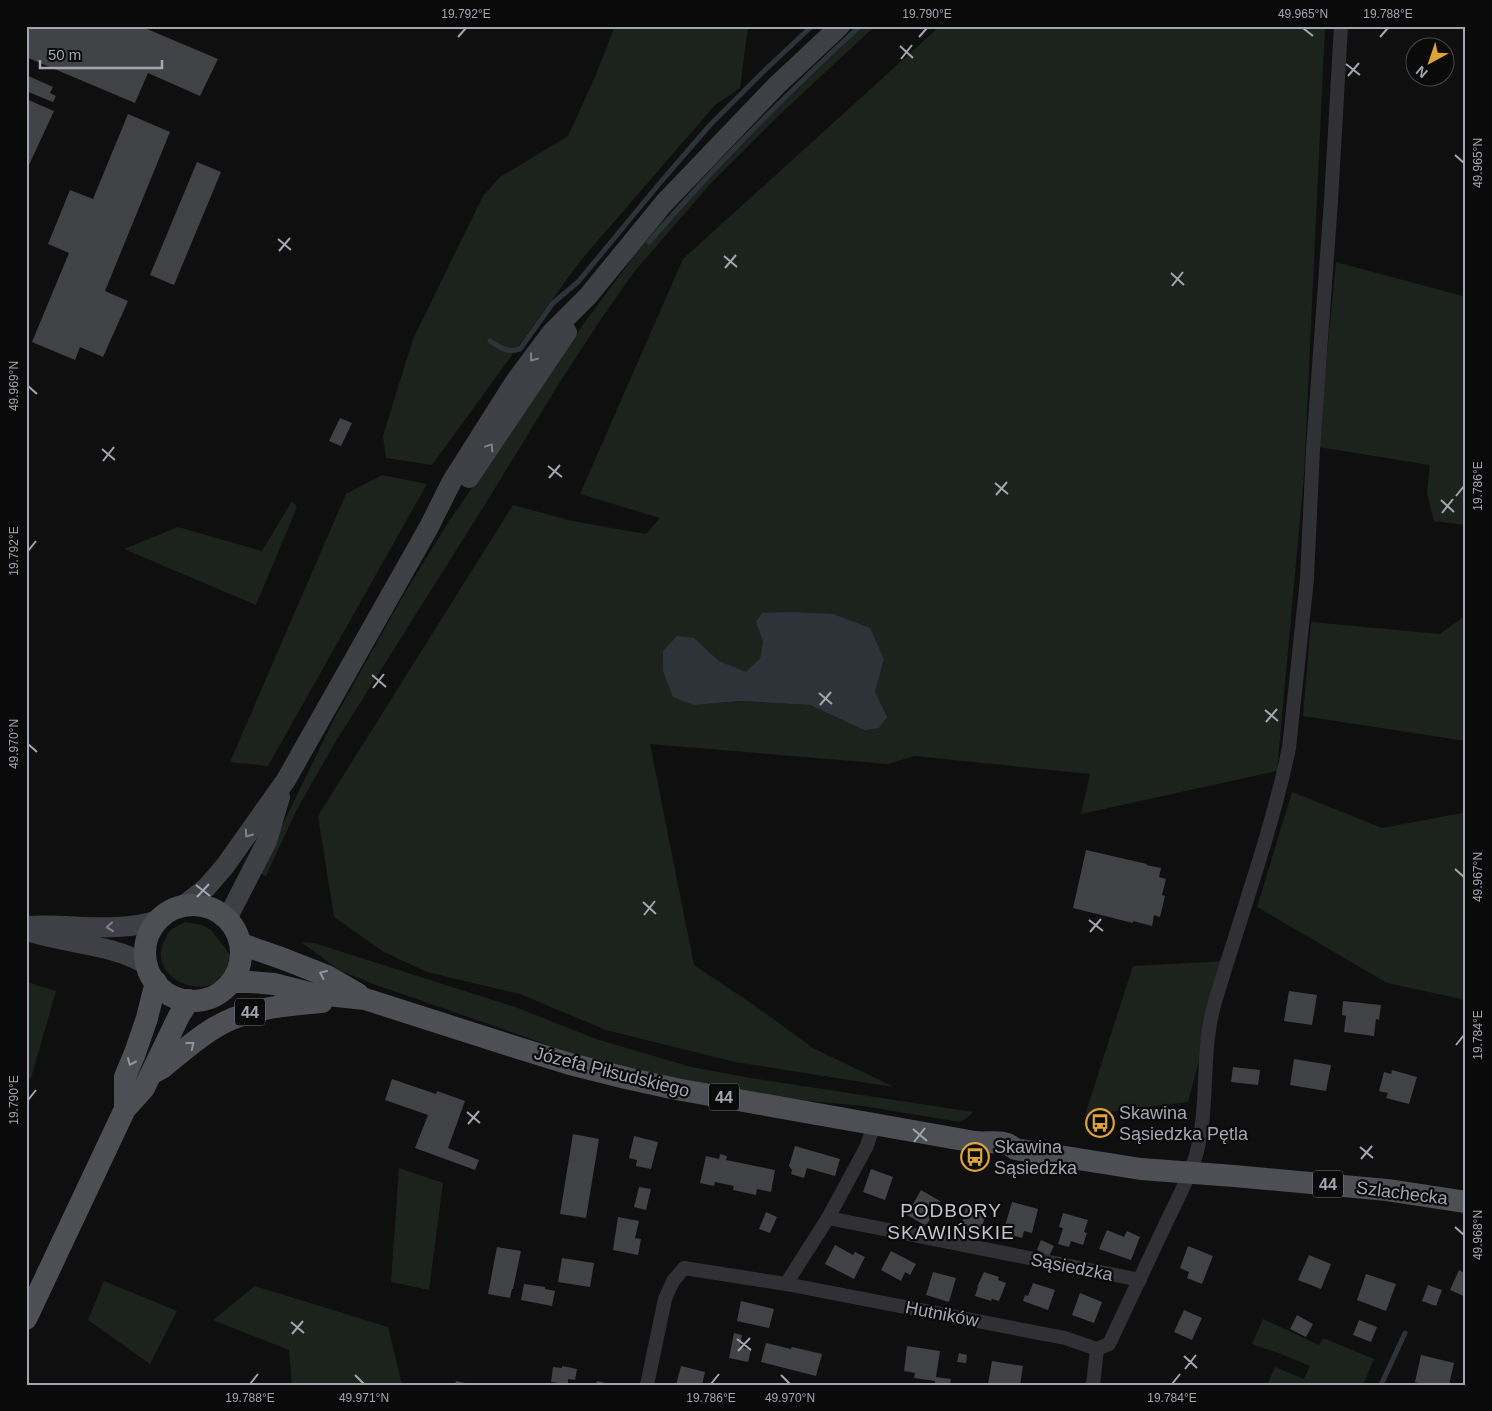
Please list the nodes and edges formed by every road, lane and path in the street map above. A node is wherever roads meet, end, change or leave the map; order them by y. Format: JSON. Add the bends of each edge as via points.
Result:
{"nodes":[{"id":1,"x":840,"y":26,"type":"edge"},
{"id":2,"x":1341,"y":26,"type":"edge"},
{"id":3,"x":286,"y":780,"type":"junction"},
{"id":4,"x":183,"y":906,"type":"junction"},
{"id":5,"x":227,"y":919,"type":"junction"},
{"id":6,"x":158,"y":920,"type":"junction"},
{"id":7,"x":26,"y":926,"type":"edge"},
{"id":8,"x":26,"y":930,"type":"edge"},
{"id":9,"x":241,"y":944,"type":"junction"},
{"id":10,"x":151,"y":974,"type":"junction"},
{"id":11,"x":232,"y":982,"type":"junction"},
{"id":12,"x":365,"y":998,"type":"junction"},
{"id":13,"x":189,"y":1000,"type":"junction"},
{"id":14,"x":151,"y":1074,"type":"junction"},
{"id":15,"x":125,"y":1109,"type":"junction"},
{"id":16,"x":874,"y":1124,"type":"junction"},
{"id":17,"x":1189,"y":1172,"type":"junction"},
{"id":18,"x":1466,"y":1202,"type":"edge"},
{"id":19,"x":828,"y":1218,"type":"junction"},
{"id":20,"x":1140,"y":1280,"type":"junction"},
{"id":21,"x":786,"y":1284,"type":"junction"},
{"id":22,"x":26,"y":1319,"type":"edge"},
{"id":23,"x":1097,"y":1349,"type":"junction"},
{"id":24,"x":646,"y":1385,"type":"edge"},
{"id":25,"x":1093,"y":1385,"type":"edge"}],
"edges":[{"from":1,"to":3,"type":"main road","via":[[777,85],[664,203],[588,296],[552,332],[514,383],[452,481]]},
{"from":2,"to":17,"type":"street","via":[[1306,580],[1289,748],[1214,1004],[1206,1048],[1202,1126]]},
{"from":3,"to":4,"type":"main road","one_way":true,"via":[[225,866],[206,888]]},
{"from":3,"to":5,"type":"main road","via":[[267,841]]},
{"from":4,"to":5,"type":"main road","via":[[202,905],[220,912]]},
{"from":4,"to":6,"type":"main road"},
{"from":5,"to":9,"type":"main road","via":[[234,926]]},
{"from":6,"to":7,"type":"main road","one_way":true,"via":[[100,928]]},
{"from":6,"to":10,"type":"main road","number":"44","via":[[146,946]]},
{"from":8,"to":10,"type":"main road","via":[[126,955]]},
{"from":9,"to":11,"type":"main road","number":"44","via":[[240,964]]},
{"from":12,"to":9,"type":"main road","name":"Józefa Piłsudskiego","number":"44","one_way":true,"via":[[327,976]]},
{"from":10,"to":13,"type":"main road","number":"44","via":[[170,995]]},
{"from":10,"to":15,"type":"main road","number":"44","one_way":true,"via":[[147,1018],[125,1076]]},
{"from":11,"to":12,"type":"main road","name":"Józefa Piłsudskiego","number":"44"},
{"from":11,"to":13,"type":"main road","number":"44","via":[[208,998]]},
{"from":14,"to":12,"type":"main road","number":"44","one_way":true,"via":[[214,1028],[247,1012],[284,1005]]},
{"from":12,"to":16,"type":"main road","name":"Józefa Piłsudskiego","number":"44","via":[[570,1064],[676,1089]]},
{"from":13,"to":14,"type":"main road","number":"44"},
{"from":14,"to":15,"type":"main road","number":"44","via":[[144,1088]]},
{"from":15,"to":22,"type":"main road","number":"44"},
{"from":16,"to":17,"type":"main road","name":"Józefa Piłsudskiego","number":"44","via":[[984,1143],[989,1148],[1015,1149],[1117,1166]]},
{"from":16,"to":19,"type":"street","via":[[867,1146]]},
{"from":17,"to":18,"type":"main road","name":"Szlachecka","number":"44","via":[[1388,1190]]},
{"from":17,"to":20,"type":"street"},
{"from":19,"to":20,"type":"street","name":"Sąsiedzka"},
{"from":19,"to":21,"type":"street"},
{"from":20,"to":23,"type":"street","name":"Sąsiedzka","via":[[1109,1344]]},
{"from":21,"to":23,"type":"street","name":"Hutników","via":[[1065,1338]]},
{"from":21,"to":24,"type":"street","name":"Hutników","via":[[684,1268],[673,1281],[665,1300]]},
{"from":23,"to":25,"type":"street"}]}
